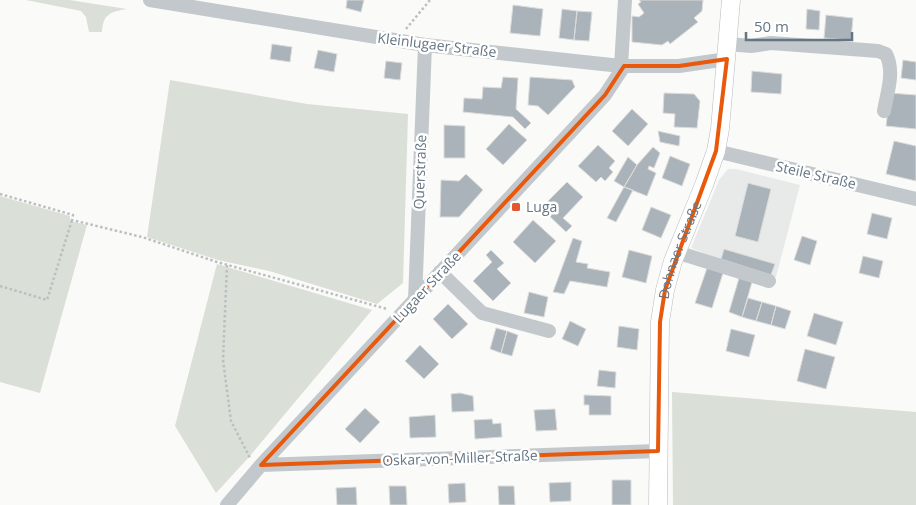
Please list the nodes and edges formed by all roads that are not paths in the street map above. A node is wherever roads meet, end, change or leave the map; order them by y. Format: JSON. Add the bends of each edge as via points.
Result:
{"nodes":[{"id":1,"x":150,"y":0,"type":"edge"},
{"id":2,"x":625,"y":0,"type":"edge"},
{"id":3,"x":732,"y":0,"type":"edge"},
{"id":4,"x":424,"y":45,"type":"junction"},
{"id":5,"x":727,"y":52,"type":"junction"},
{"id":6,"x":622,"y":66,"type":"junction"},
{"id":7,"x":884,"y":112,"type":"dead end"},
{"id":8,"x":716,"y":151,"type":"junction"},
{"id":9,"x":916,"y":198,"type":"edge"},
{"id":10,"x":676,"y":252,"type":"junction"},
{"id":11,"x":440,"y":272,"type":"junction"},
{"id":12,"x":769,"y":281,"type":"dead end"},
{"id":13,"x":415,"y":300,"type":"junction"},
{"id":14,"x":549,"y":331,"type":"dead end"},
{"id":15,"x":658,"y":452,"type":"junction"},
{"id":16,"x":261,"y":465,"type":"junction"},
{"id":17,"x":228,"y":505,"type":"edge"},
{"id":18,"x":658,"y":505,"type":"edge"}],
"edges":[{"from":1,"to":4,"type":"street","name":"Kleinlugaer Straße"},
{"from":2,"to":6,"type":"street"},
{"from":3,"to":5,"type":"main road","name":"Dohnaer Straße"},
{"from":4,"to":6,"type":"street","name":"Kleinlugaer Straße"},
{"from":4,"to":13,"type":"street","name":"Querstraße"},
{"from":5,"to":6,"type":"street","name":"Kleinlugaer Straße","via":[[679,66]]},
{"from":5,"to":7,"type":"street","name":"Kleinlugaer Straße","via":[[771,43],[886,54],[891,72]]},
{"from":5,"to":8,"type":"main road","name":"Dohnaer Straße"},
{"from":6,"to":11,"type":"street","name":"Lugaer Straße","via":[[605,95]]},
{"from":8,"to":9,"type":"street","name":"Steile Straße"},
{"from":8,"to":10,"type":"main road","name":"Dohnaer Straße"},
{"from":10,"to":12,"type":"street"},
{"from":10,"to":15,"type":"main road","name":"Dohnaer Straße","via":[[660,322]]},
{"from":11,"to":13,"type":"street","name":"Lugaer Straße"},
{"from":11,"to":14,"type":"street","via":[[482,313]]},
{"from":13,"to":16,"type":"street","name":"Lugaer Straße"},
{"from":15,"to":16,"type":"street","name":"Oskar-von-Miller-Straße"},
{"from":15,"to":18,"type":"main road","name":"Dohnaer Straße"},
{"from":16,"to":17,"type":"street","name":"Lugaer Straße"}]}
